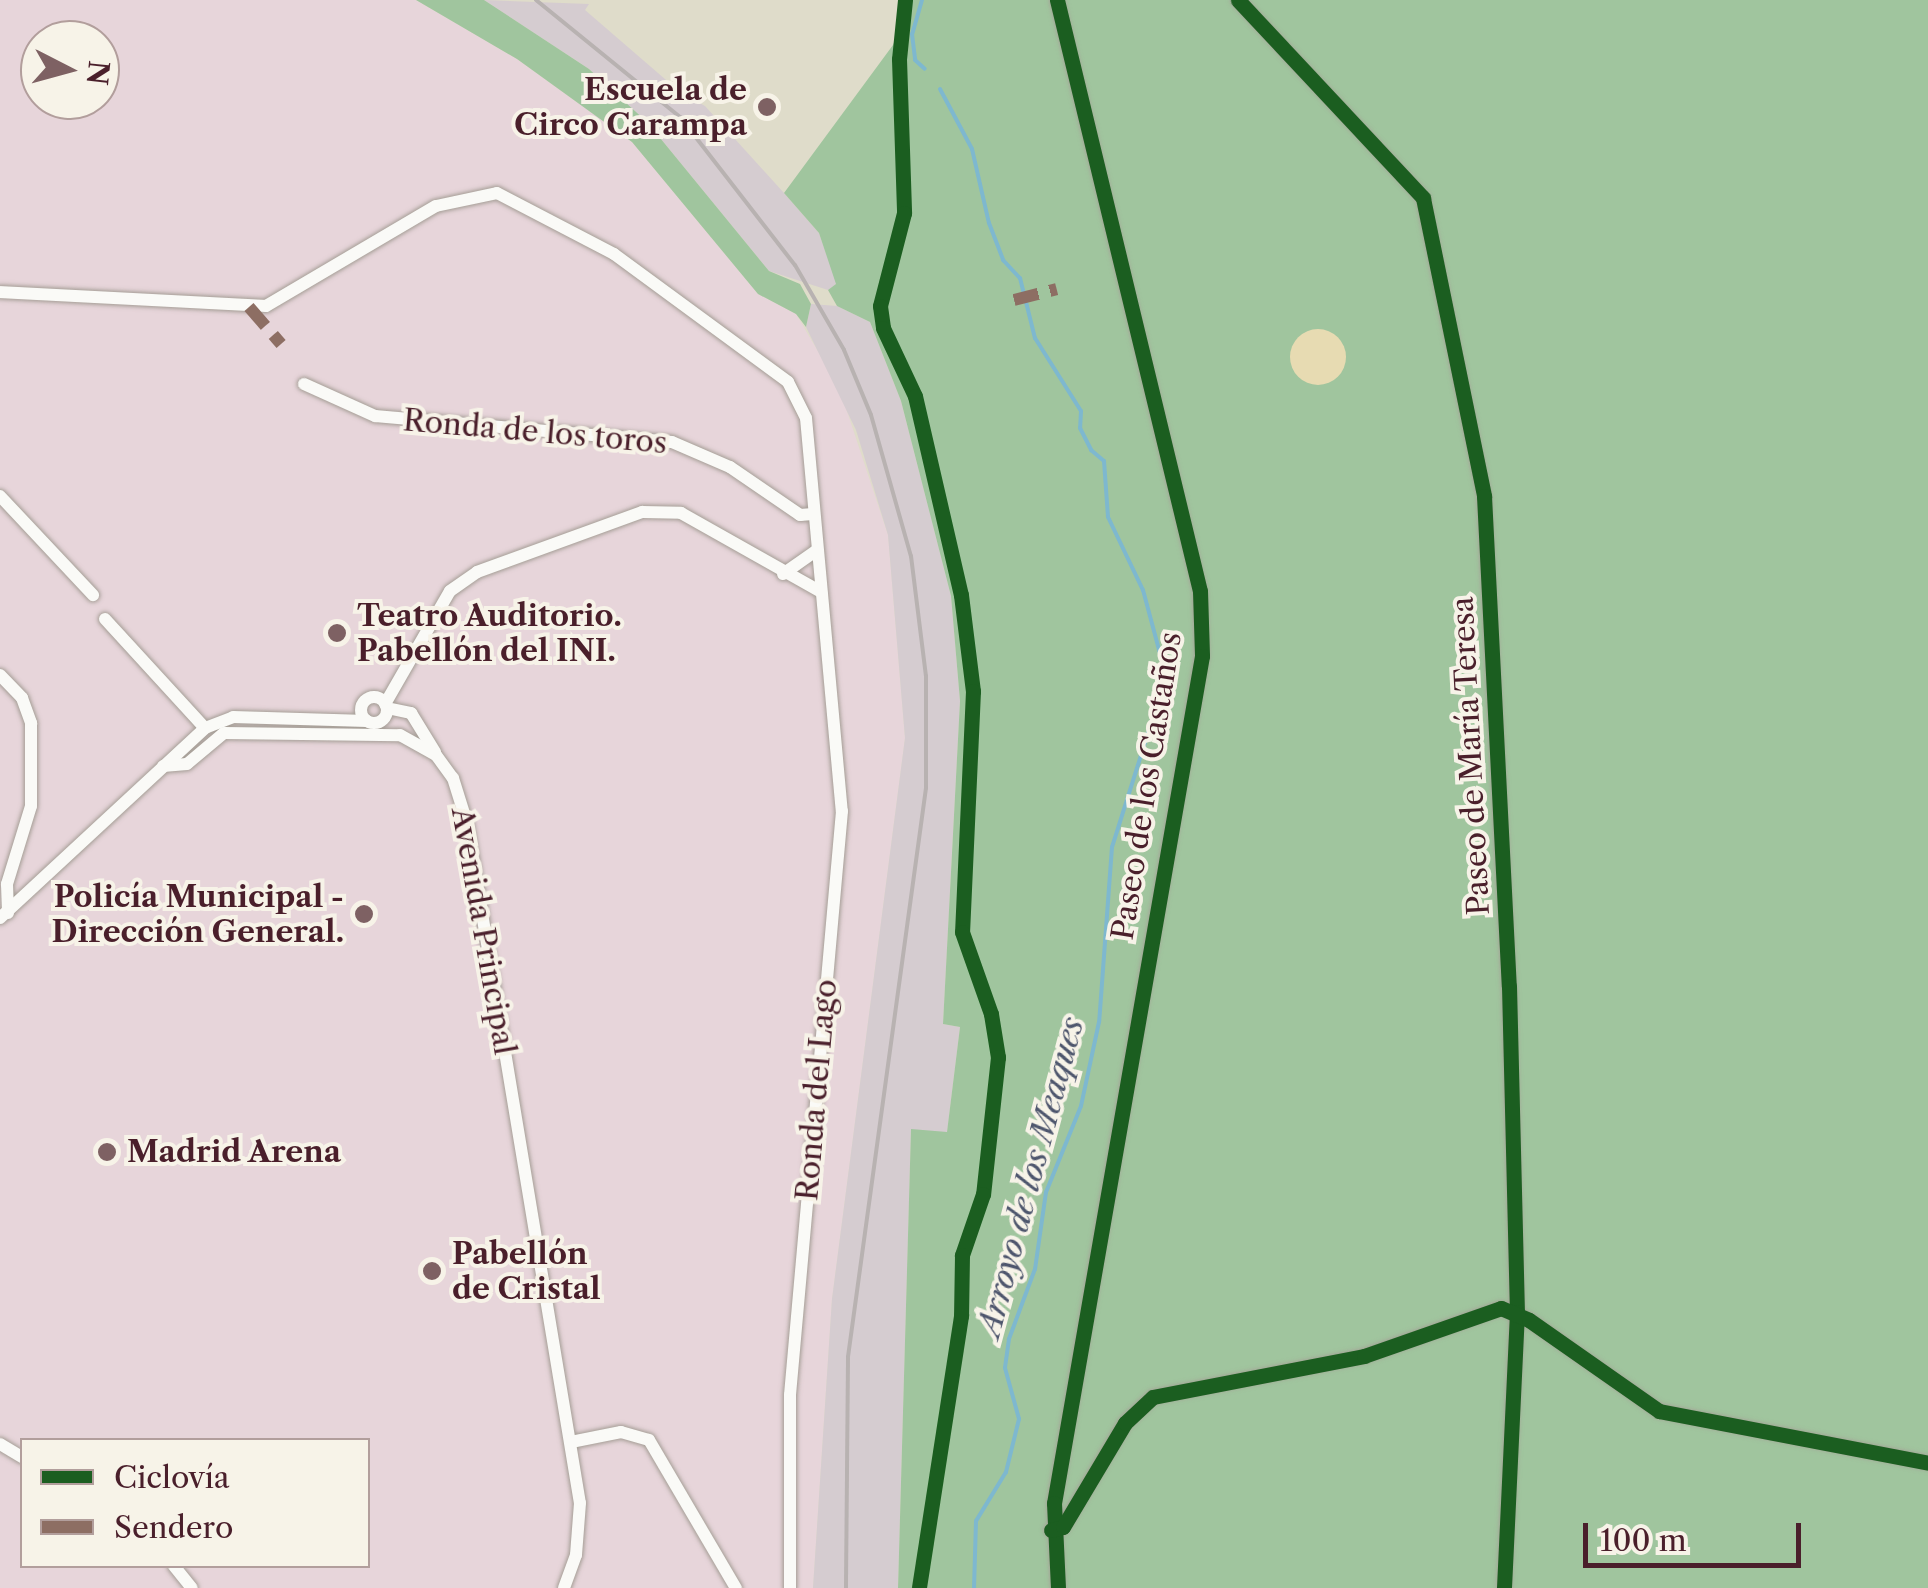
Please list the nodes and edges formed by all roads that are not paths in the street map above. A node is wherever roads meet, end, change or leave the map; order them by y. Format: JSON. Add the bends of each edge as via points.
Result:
{"nodes":[{"id":1,"x":1057,"y":0,"type":"edge"},
{"id":2,"x":1238,"y":0,"type":"edge"},
{"id":3,"x":0,"y":292,"type":"edge"},
{"id":4,"x":304,"y":384,"type":"dead end"},
{"id":5,"x":0,"y":496,"type":"edge"},
{"id":6,"x":814,"y":514,"type":"junction"},
{"id":7,"x":816,"y":550,"type":"junction"},
{"id":8,"x":782,"y":574,"type":"junction"},
{"id":9,"x":820,"y":592,"type":"junction"},
{"id":10,"x":93,"y":595,"type":"dead end"},
{"id":11,"x":105,"y":620,"type":"dead end"},
{"id":12,"x":0,"y":674,"type":"edge"},
{"id":13,"x":361,"y":706,"type":"junction"},
{"id":14,"x":386,"y":706,"type":"junction"},
{"id":15,"x":338,"y":719,"type":"junction"},
{"id":16,"x":367,"y":721,"type":"junction"},
{"id":17,"x":205,"y":728,"type":"junction"},
{"id":18,"x":436,"y":754,"type":"junction"},
{"id":19,"x":163,"y":766,"type":"junction"},
{"id":20,"x":4,"y":915,"type":"edge"},
{"id":21,"x":1517,"y":1312,"type":"junction"},
{"id":22,"x":571,"y":1442,"type":"junction"},
{"id":23,"x":1928,"y":1463,"type":"edge"},
{"id":24,"x":1051,"y":1530,"type":"junction"},
{"id":25,"x":176,"y":1568,"type":"edge"},
{"id":26,"x":192,"y":1588,"type":"edge"},
{"id":27,"x":564,"y":1588,"type":"edge"},
{"id":28,"x":736,"y":1588,"type":"edge"},
{"id":29,"x":790,"y":1588,"type":"edge"},
{"id":30,"x":1058,"y":1588,"type":"edge"},
{"id":31,"x":1504,"y":1588,"type":"edge"}],
"edges":[{"from":1,"to":24,"type":"street","name":"Paseo de los Castaños","via":[[1200,591],[1202,656]]},
{"from":2,"to":21,"type":"street","name":"Paseo de María Teresa","via":[[1392,158],[1426,206],[1484,496]]},
{"from":3,"to":6,"type":"street","name":"Ronda del Lago","via":[[266,306],[436,206],[497,193],[614,254],[788,382],[806,418]]},
{"from":4,"to":6,"type":"street","name":"Ronda de los toros","via":[[374,416],[672,442],[730,467],[800,516]]},
{"from":5,"to":10,"type":"street"},
{"from":6,"to":7,"type":"street","name":"Ronda del Lago"},
{"from":7,"to":8,"type":"street"},
{"from":7,"to":9,"type":"street","name":"Ronda del Lago"},
{"from":8,"to":9,"type":"street"},
{"from":8,"to":14,"type":"street","via":[[681,513],[642,512],[477,572],[450,590]]},
{"from":9,"to":29,"type":"street","name":"Ronda del Lago","via":[[842,811],[790,1395]]},
{"from":11,"to":17,"type":"street"},
{"from":12,"to":20,"type":"street","via":[[22,698],[31,723],[31,806]]},
{"from":13,"to":14,"type":"street","via":[[374,697]]},
{"from":13,"to":15,"type":"street"},
{"from":13,"to":16,"type":"street"},
{"from":14,"to":16,"type":"street","via":[[383,720]]},
{"from":14,"to":18,"type":"street","name":"Avenida Principal","via":[[410,713]]},
{"from":15,"to":16,"type":"street"},
{"from":15,"to":17,"type":"street","via":[[234,717]]},
{"from":17,"to":19,"type":"street"},
{"from":18,"to":19,"type":"street","via":[[400,735],[224,732],[186,764]]},
{"from":18,"to":22,"type":"street","name":"Avenida Principal","via":[[453,778],[467,822]]},
{"from":19,"to":20,"type":"street"},
{"from":21,"to":23,"type":"street","via":[[1659,1411]]},
{"from":21,"to":24,"type":"street","via":[[1501,1308],[1364,1356],[1153,1397],[1125,1423],[1062,1527]]},
{"from":21,"to":31,"type":"street","name":"Paseo de María Teresa"},
{"from":22,"to":27,"type":"street","name":"Avenida Principal","via":[[581,1528]]},
{"from":22,"to":28,"type":"street","via":[[621,1432],[648,1440]]},
{"from":24,"to":30,"type":"street","name":"Paseo de los Castaños"},
{"from":25,"to":26,"type":"street"}]}
